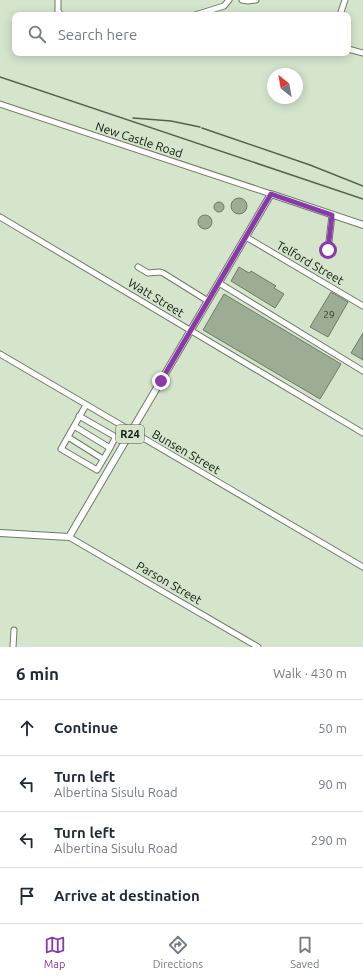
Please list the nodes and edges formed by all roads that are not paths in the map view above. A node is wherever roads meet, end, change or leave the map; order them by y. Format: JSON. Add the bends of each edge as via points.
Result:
{"nodes":[{"id":1,"x":58,"y":0,"type":"edge"},
{"id":2,"x":229,"y":0,"type":"edge"},
{"id":3,"x":242,"y":0,"type":"edge"},
{"id":4,"x":256,"y":0,"type":"edge"},
{"id":5,"x":345,"y":0,"type":"edge"},
{"id":6,"x":59,"y":12,"type":"edge"},
{"id":7,"x":204,"y":12,"type":"edge"},
{"id":8,"x":341,"y":12,"type":"edge"},
{"id":9,"x":351,"y":51,"type":"edge"},
{"id":10,"x":363,"y":53,"type":"edge"},
{"id":11,"x":0,"y":104,"type":"edge"},
{"id":12,"x":271,"y":194,"type":"junction"},
{"id":13,"x":332,"y":215,"type":"junction"},
{"id":14,"x":0,"y":218,"type":"edge"},
{"id":15,"x":363,"y":225,"type":"edge"},
{"id":16,"x":246,"y":237,"type":"junction"},
{"id":17,"x":328,"y":250,"type":"dead end"},
{"id":18,"x":138,"y":267,"type":"dead end"},
{"id":19,"x":219,"y":283,"type":"junction"},
{"id":20,"x":208,"y":302,"type":"junction"},
{"id":21,"x":363,"y":306,"type":"edge"},
{"id":22,"x":191,"y":331,"type":"junction"},
{"id":23,"x":0,"y":354,"type":"edge"},
{"id":24,"x":363,"y":371,"type":"edge"},
{"id":25,"x":86,"y":405,"type":"junction"},
{"id":26,"x":79,"y":416,"type":"junction"},
{"id":27,"x":74,"y":426,"type":"junction"},
{"id":28,"x":132,"y":432,"type":"junction"},
{"id":29,"x":363,"y":432,"type":"edge"},
{"id":30,"x":68,"y":437,"type":"junction"},
{"id":31,"x":110,"y":448,"type":"junction"},
{"id":32,"x":103,"y":459,"type":"junction"},
{"id":33,"x":0,"y":533,"type":"edge"},
{"id":34,"x":69,"y":537,"type":"junction"},
{"id":35,"x":363,"y":567,"type":"edge"},
{"id":36,"x":14,"y":630,"type":"dead end"},
{"id":37,"x":13,"y":647,"type":"edge"},
{"id":38,"x":258,"y":647,"type":"edge"}],
"edges":[{"from":1,"to":6,"type":"street"},
{"from":2,"to":7,"type":"street","via":[[224,6]]},
{"from":3,"to":4,"type":"street"},
{"from":5,"to":8,"type":"street"},
{"from":9,"to":10,"type":"street"},
{"from":11,"to":12,"type":"street","name":"New Castle Road"},
{"from":12,"to":13,"type":"main road"},
{"from":12,"to":16,"type":"main road","number":"R24"},
{"from":13,"to":15,"type":"main road"},
{"from":13,"to":17,"type":"street"},
{"from":14,"to":22,"type":"street","name":"Watt Street"},
{"from":16,"to":19,"type":"main road","number":"R24"},
{"from":16,"to":21,"type":"street","name":"Telford Street"},
{"from":18,"to":20,"type":"street","via":[[148,273],[163,273]]},
{"from":19,"to":20,"type":"main road","number":"R24"},
{"from":19,"to":24,"type":"street"},
{"from":20,"to":22,"type":"main road","number":"R24"},
{"from":22,"to":28,"type":"main road","number":"R24"},
{"from":22,"to":29,"type":"street","name":"Watt Street"},
{"from":23,"to":25,"type":"street","name":"Bunsen Street"},
{"from":25,"to":26,"type":"street"},
{"from":25,"to":28,"type":"street","name":"Bunsen Street"},
{"from":26,"to":27,"type":"street"},
{"from":26,"to":31,"type":"street","via":[[114,436]]},
{"from":27,"to":30,"type":"street"},
{"from":27,"to":31,"type":"street"},
{"from":28,"to":34,"type":"main road","number":"R24"},
{"from":28,"to":35,"type":"street","name":"Bunsen Street"},
{"from":30,"to":32,"type":"street"},
{"from":30,"to":32,"type":"street","via":[[62,449],[97,470]]},
{"from":31,"to":32,"type":"street"},
{"from":33,"to":34,"type":"main road"},
{"from":34,"to":38,"type":"street","name":"Parson Street"},
{"from":36,"to":37,"type":"street"}]}
